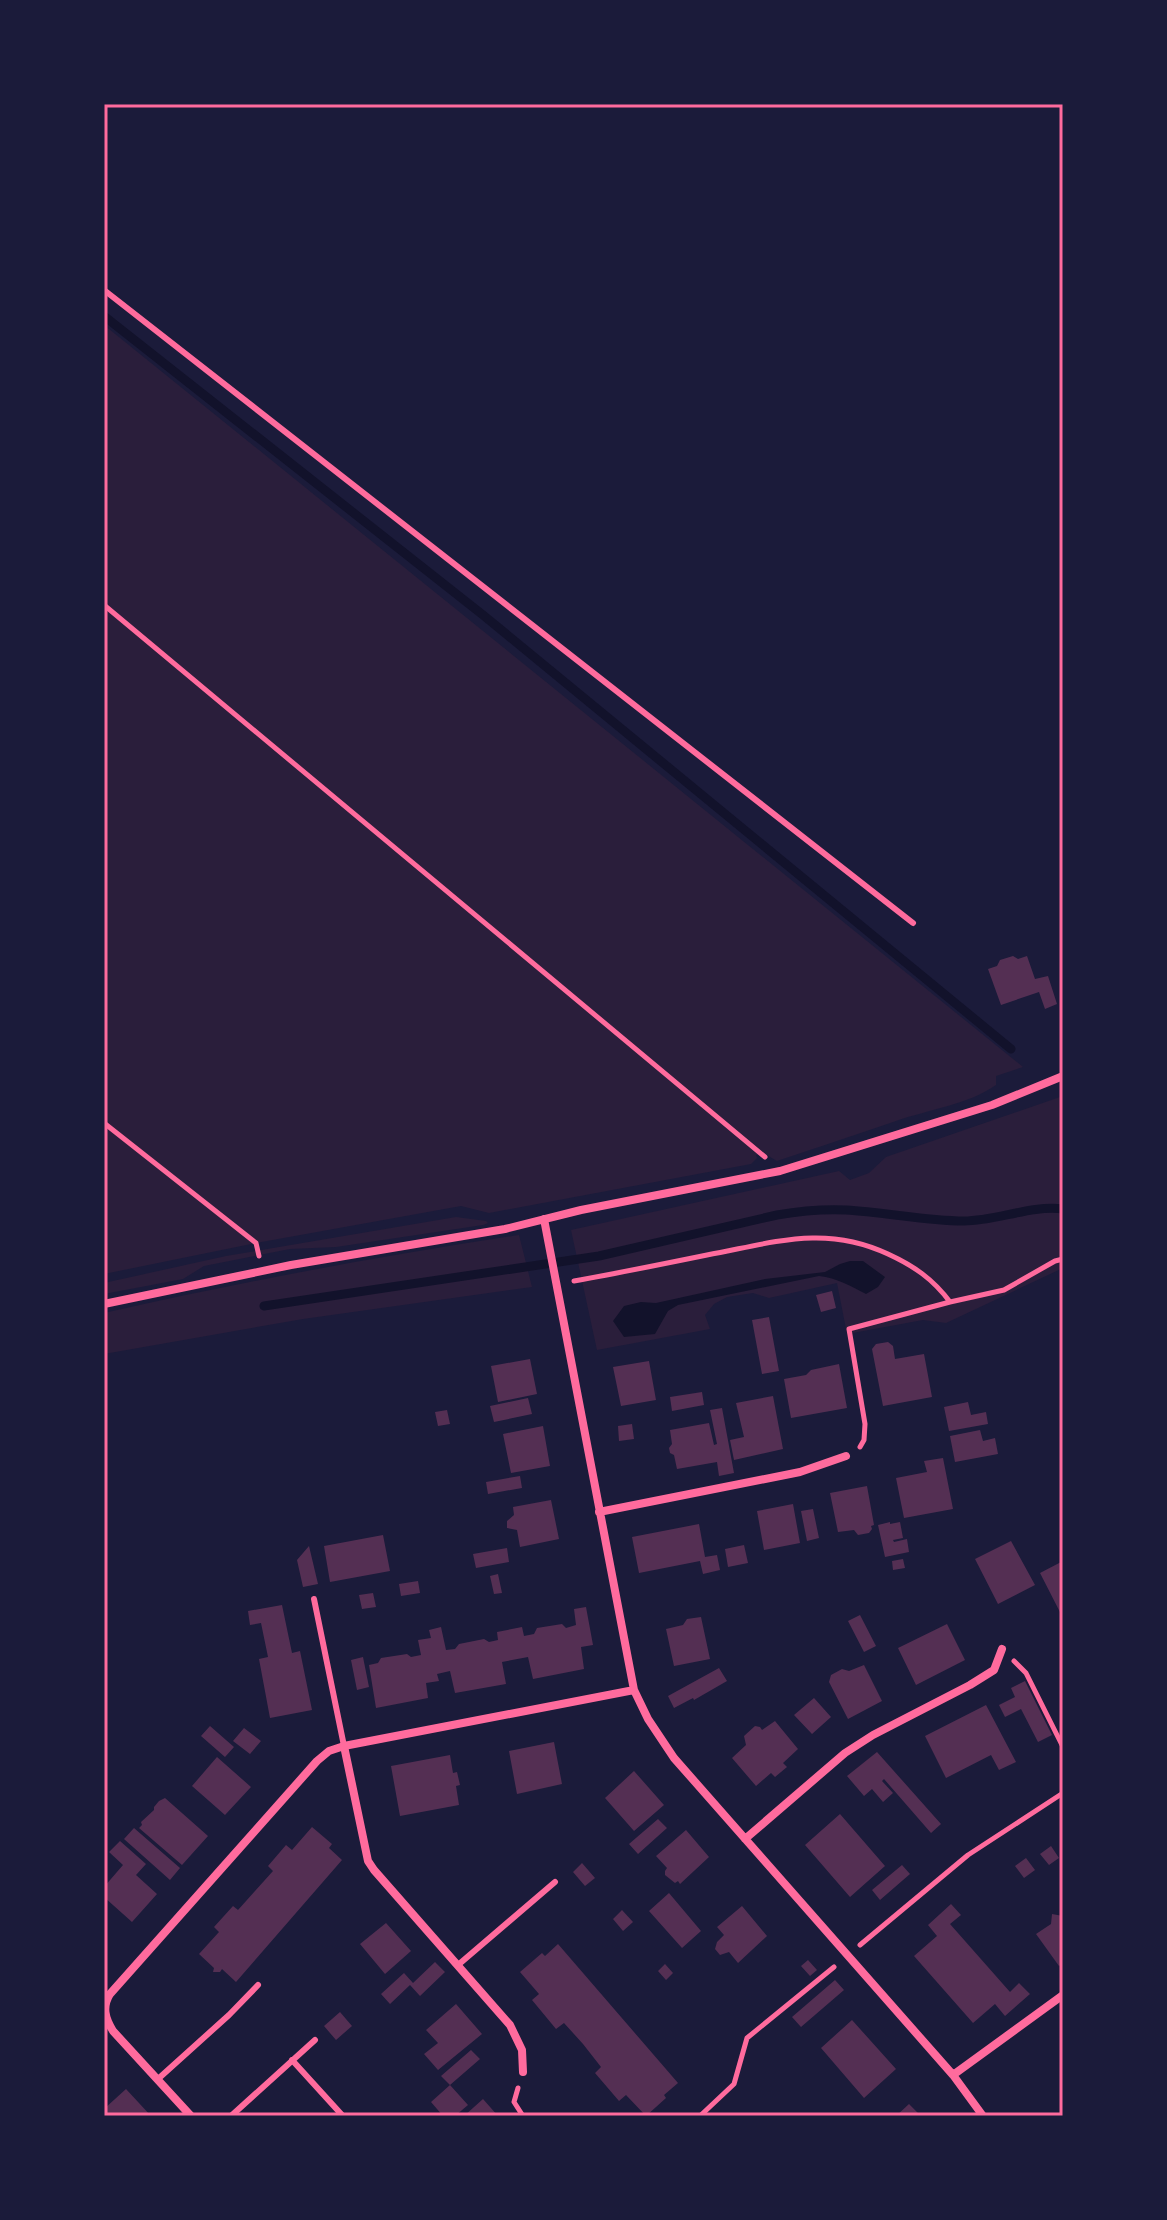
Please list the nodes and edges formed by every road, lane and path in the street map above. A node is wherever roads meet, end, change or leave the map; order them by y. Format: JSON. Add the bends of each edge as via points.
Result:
{"nodes":[{"id":1,"x":104,"y":290,"type":"edge"},
{"id":2,"x":104,"y":605,"type":"edge"},
{"id":3,"x":913,"y":923,"type":"dead end"},
{"id":4,"x":1063,"y":1076,"type":"edge"},
{"id":5,"x":104,"y":1123,"type":"edge"},
{"id":6,"x":780,"y":1171,"type":"junction"},
{"id":7,"x":544,"y":1219,"type":"junction"},
{"id":8,"x":256,"y":1243,"type":"dead end"},
{"id":9,"x":1063,"y":1259,"type":"edge"},
{"id":10,"x":558,"y":1284,"type":"junction"},
{"id":11,"x":950,"y":1302,"type":"junction"},
{"id":12,"x":104,"y":1304,"type":"edge"},
{"id":13,"x":846,"y":1456,"type":"joint"},
{"id":14,"x":599,"y":1512,"type":"junction"},
{"id":15,"x":314,"y":1599,"type":"dead end"},
{"id":16,"x":1002,"y":1649,"type":"joint"},
{"id":17,"x":634,"y":1690,"type":"junction"},
{"id":18,"x":344,"y":1746,"type":"junction"},
{"id":19,"x":1063,"y":1747,"type":"edge"},
{"id":20,"x":1063,"y":1793,"type":"edge"},
{"id":21,"x":745,"y":1839,"type":"junction"},
{"id":22,"x":555,"y":1882,"type":"dead end"},
{"id":23,"x":847,"y":1956,"type":"junction"},
{"id":24,"x":458,"y":1965,"type":"junction"},
{"id":25,"x":258,"y":1985,"type":"dead end"},
{"id":26,"x":1063,"y":1995,"type":"edge"},
{"id":27,"x":315,"y":2040,"type":"dead end"},
{"id":28,"x":292,"y":2060,"type":"junction"},
{"id":29,"x":523,"y":2072,"type":"joint"},
{"id":30,"x":953,"y":2075,"type":"junction"},
{"id":31,"x":158,"y":2079,"type":"junction"},
{"id":32,"x":342,"y":2115,"type":"edge"},
{"id":33,"x":191,"y":2116,"type":"edge"},
{"id":34,"x":231,"y":2116,"type":"edge"},
{"id":35,"x":523,"y":2116,"type":"edge"},
{"id":36,"x":700,"y":2116,"type":"edge"},
{"id":37,"x":983,"y":2116,"type":"edge"}],
"edges":[{"from":1,"to":3,"type":"lane"},
{"from":2,"to":6,"type":"path"},
{"from":4,"to":6,"type":"street","via":[[992,1105]]},
{"from":5,"to":8,"type":"path"},
{"from":6,"to":7,"type":"street"},
{"from":7,"to":10,"type":"street"},
{"from":7,"to":12,"type":"street"},
{"from":9,"to":11,"type":"path","via":[[1004,1290]]},
{"from":10,"to":11,"type":"path","via":[[792,1239],[837,1238],[914,1266]]},
{"from":10,"to":14,"type":"street"},
{"from":11,"to":13,"type":"path","via":[[849,1329],[865,1424],[864,1440]]},
{"from":13,"to":14,"type":"street","via":[[800,1472]]},
{"from":14,"to":17,"type":"street"},
{"from":15,"to":18,"type":"lane"},
{"from":16,"to":19,"type":"path","via":[[1026,1673]]},
{"from":16,"to":21,"type":"street","via":[[994,1670],[845,1753]]},
{"from":17,"to":18,"type":"street"},
{"from":17,"to":21,"type":"street","via":[[674,1758]]},
{"from":18,"to":24,"type":"street","via":[[368,1861]]},
{"from":18,"to":31,"type":"street","via":[[307,1770],[108,1998],[105,2015],[110,2025]]},
{"from":20,"to":23,"type":"path","via":[[968,1855]]},
{"from":21,"to":23,"type":"street"},
{"from":22,"to":24,"type":"lane"},
{"from":23,"to":30,"type":"street"},
{"from":23,"to":36,"type":"path","via":[[747,2038],[734,2084]]},
{"from":24,"to":29,"type":"street","via":[[510,2025],[522,2050]]},
{"from":25,"to":31,"type":"lane"},
{"from":26,"to":30,"type":"street"},
{"from":27,"to":28,"type":"lane"},
{"from":28,"to":32,"type":"lane"},
{"from":28,"to":34,"type":"lane"},
{"from":29,"to":35,"type":"path","via":[[514,2102]]},
{"from":30,"to":37,"type":"street"},
{"from":31,"to":33,"type":"street"}]}
